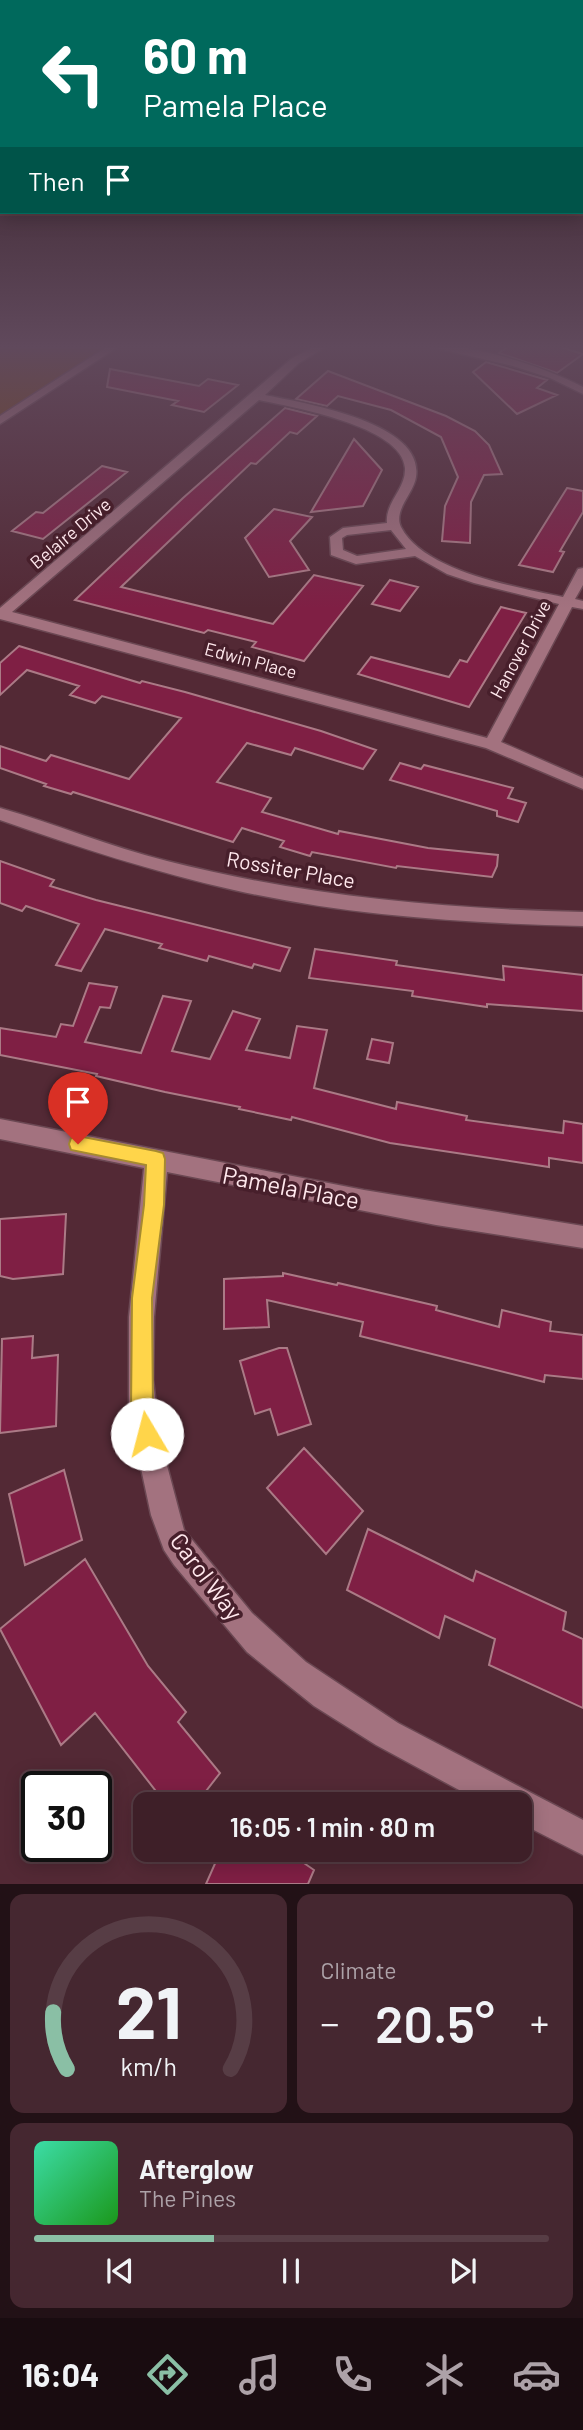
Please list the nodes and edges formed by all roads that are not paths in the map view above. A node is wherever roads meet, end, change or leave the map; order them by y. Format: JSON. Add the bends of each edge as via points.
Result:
{"nodes":[{"id":1,"x":215,"y":433,"type":"edge"},
{"id":2,"x":381,"y":433,"type":"edge"},
{"id":3,"x":394,"y":526,"type":"junction"},
{"id":4,"x":415,"y":552,"type":"junction"},
{"id":5,"x":583,"y":572,"type":"edge"},
{"id":6,"x":567,"y":601,"type":"junction"},
{"id":7,"x":583,"y":605,"type":"edge"},
{"id":8,"x":1,"y":614,"type":"edge"},
{"id":9,"x":492,"y":744,"type":"junction"},
{"id":10,"x":583,"y":783,"type":"edge"},
{"id":11,"x":0,"y":814,"type":"edge"},
{"id":12,"x":583,"y":919,"type":"edge"},
{"id":13,"x":0,"y":1129,"type":"edge"},
{"id":14,"x":156,"y":1159,"type":"junction"},
{"id":15,"x":583,"y":1237,"type":"edge"},
{"id":16,"x":494,"y":1792,"type":"edge"},
{"id":17,"x":532,"y":1812,"type":"edge"},
{"id":18,"x":583,"y":1838,"type":"edge"}],
"edges":[{"from":1,"to":8,"type":"street","name":"Belaire Drive"},
{"from":2,"to":3,"type":"street","via":[[408,457],[411,468],[410,481],[393,512]]},
{"from":3,"to":4,"type":"street"},
{"from":3,"to":4,"type":"street","via":[[343,532],[336,537],[336,552],[356,560]]},
{"from":4,"to":6,"type":"street","via":[[474,579]]},
{"from":5,"to":6,"type":"street","name":"Hanover Drive"},
{"from":6,"to":7,"type":"street"},
{"from":6,"to":9,"type":"street","name":"Hanover Drive"},
{"from":8,"to":9,"type":"street","name":"Edwin Place"},
{"from":9,"to":10,"type":"street","name":"Edwin Place"},
{"from":11,"to":12,"type":"street","name":"Rossiter Place","via":[[147,862],[248,887],[424,912]]},
{"from":13,"to":14,"type":"street","name":"Pamela Place"},
{"from":14,"to":15,"type":"street","name":"Pamela Place","via":[[271,1185]]},
{"from":14,"to":16,"type":"street","name":"Carol Way","via":[[142,1298],[142,1412],[173,1538],[265,1648],[324,1694],[394,1739]]},
{"from":17,"to":18,"type":"street","name":"Carol Way"}]}
